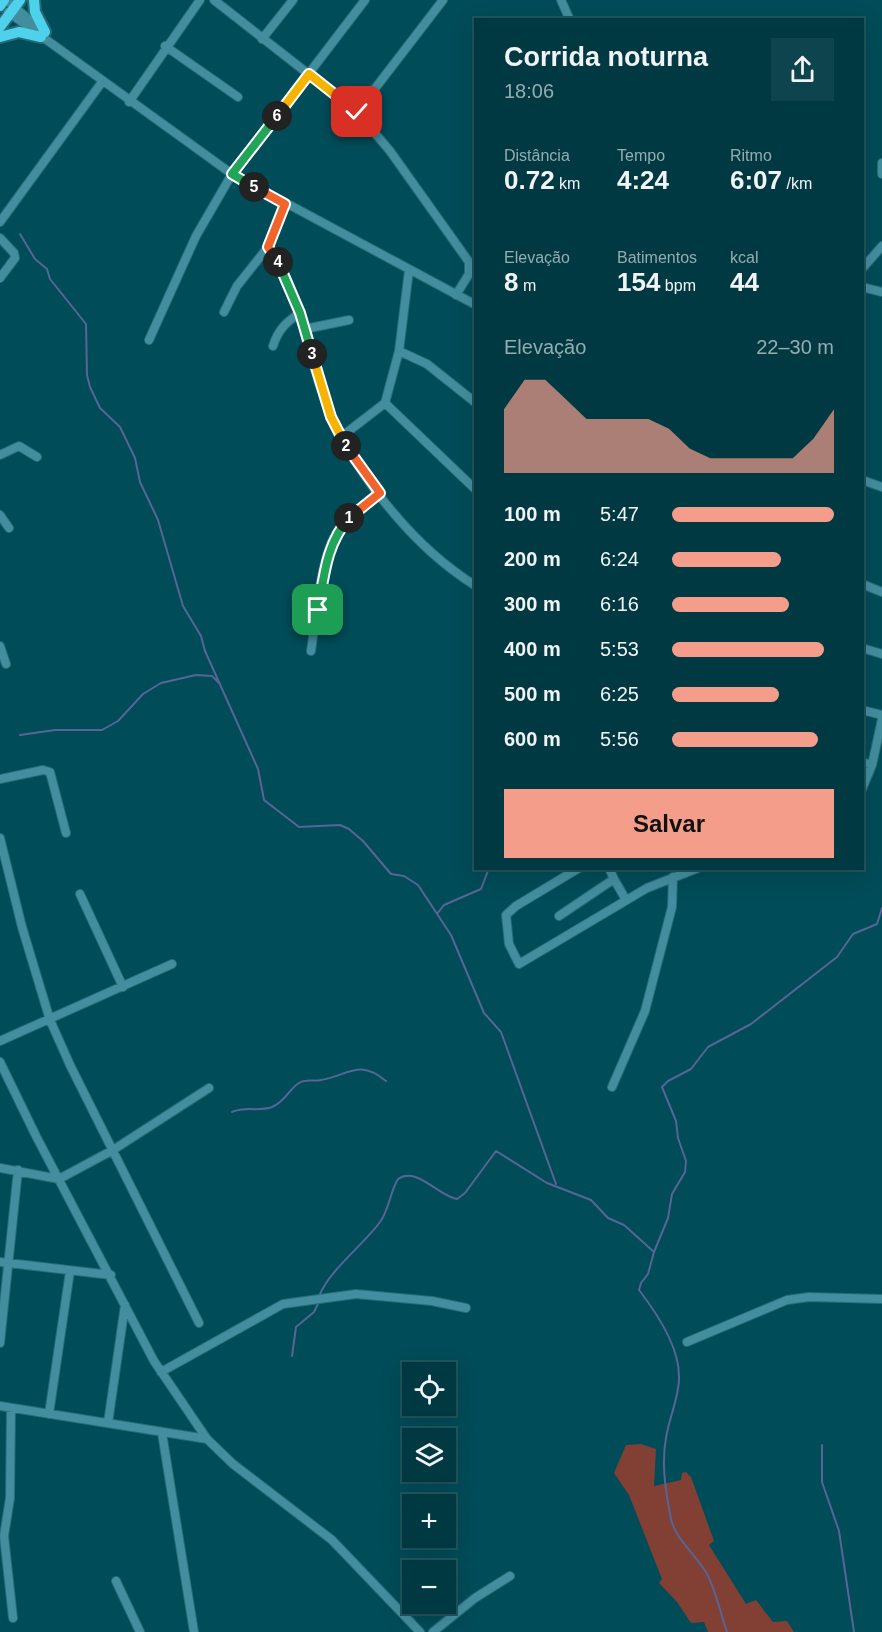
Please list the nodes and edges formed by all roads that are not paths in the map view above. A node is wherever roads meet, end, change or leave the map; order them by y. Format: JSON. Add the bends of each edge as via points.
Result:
{"nodes":[{"id":1,"x":34,"y":0,"type":"edge"},
{"id":2,"x":200,"y":0,"type":"edge"},
{"id":3,"x":214,"y":0,"type":"edge"},
{"id":4,"x":293,"y":0,"type":"edge"},
{"id":5,"x":365,"y":0,"type":"edge"},
{"id":6,"x":443,"y":0,"type":"edge"},
{"id":7,"x":561,"y":0,"type":"edge"},
{"id":8,"x":11,"y":4,"type":"edge"},
{"id":9,"x":0,"y":6,"type":"edge"},
{"id":10,"x":569,"y":18,"type":"edge"},
{"id":11,"x":0,"y":27,"type":"edge"},
{"id":12,"x":43,"y":35,"type":"junction"},
{"id":13,"x":0,"y":37,"type":"edge"},
{"id":14,"x":262,"y":39,"type":"junction"},
{"id":15,"x":165,"y":46,"type":"junction"},
{"id":16,"x":309,"y":74,"type":"junction"},
{"id":17,"x":102,"y":82,"type":"junction"},
{"id":18,"x":238,"y":97,"type":"dead end"},
{"id":19,"x":129,"y":102,"type":"junction"},
{"id":20,"x":357,"y":112,"type":"junction"},
{"id":21,"x":882,"y":164,"type":"edge"},
{"id":22,"x":232,"y":174,"type":"junction"},
{"id":23,"x":882,"y":174,"type":"edge"},
{"id":24,"x":285,"y":204,"type":"junction"},
{"id":25,"x":0,"y":222,"type":"edge"},
{"id":26,"x":0,"y":238,"type":"edge"},
{"id":27,"x":882,"y":246,"type":"edge"},
{"id":28,"x":268,"y":247,"type":"junction"},
{"id":29,"x":864,"y":267,"type":"edge"},
{"id":30,"x":410,"y":270,"type":"junction"},
{"id":31,"x":0,"y":278,"type":"edge"},
{"id":32,"x":864,"y":288,"type":"edge"},
{"id":33,"x":882,"y":292,"type":"edge"},
{"id":34,"x":456,"y":295,"type":"junction"},
{"id":35,"x":474,"y":304,"type":"edge"},
{"id":36,"x":224,"y":312,"type":"dead end"},
{"id":37,"x":300,"y":313,"type":"junction"},
{"id":38,"x":349,"y":320,"type":"dead end"},
{"id":39,"x":305,"y":329,"type":"junction"},
{"id":40,"x":149,"y":340,"type":"dead end"},
{"id":41,"x":273,"y":346,"type":"dead end"},
{"id":42,"x":399,"y":351,"type":"junction"},
{"id":43,"x":474,"y":401,"type":"edge"},
{"id":44,"x":385,"y":403,"type":"junction"},
{"id":45,"x":341,"y":437,"type":"junction"},
{"id":46,"x":0,"y":455,"type":"edge"},
{"id":47,"x":37,"y":457,"type":"dead end"},
{"id":48,"x":864,"y":481,"type":"edge"},
{"id":49,"x":882,"y":487,"type":"edge"},
{"id":50,"x":474,"y":488,"type":"edge"},
{"id":51,"x":380,"y":493,"type":"junction"},
{"id":52,"x":0,"y":515,"type":"edge"},
{"id":53,"x":9,"y":528,"type":"dead end"},
{"id":54,"x":474,"y":584,"type":"edge"},
{"id":55,"x":864,"y":585,"type":"edge"},
{"id":56,"x":882,"y":592,"type":"edge"},
{"id":57,"x":0,"y":646,"type":"edge"},
{"id":58,"x":864,"y":649,"type":"edge"},
{"id":59,"x":311,"y":651,"type":"dead end"},
{"id":60,"x":882,"y":654,"type":"edge"},
{"id":61,"x":6,"y":664,"type":"dead end"},
{"id":62,"x":864,"y":711,"type":"edge"},
{"id":63,"x":882,"y":717,"type":"edge"},
{"id":64,"x":879,"y":748,"type":"edge"},
{"id":65,"x":864,"y":763,"type":"edge"},
{"id":66,"x":872,"y":765,"type":"junction"},
{"id":67,"x":0,"y":778,"type":"edge"},
{"id":68,"x":864,"y":784,"type":"edge"},
{"id":69,"x":66,"y":833,"type":"dead end"},
{"id":70,"x":0,"y":838,"type":"edge"},
{"id":71,"x":576,"y":870,"type":"edge"},
{"id":72,"x":610,"y":870,"type":"edge"},
{"id":73,"x":692,"y":870,"type":"edge"},
{"id":74,"x":673,"y":877,"type":"junction"},
{"id":75,"x":614,"y":879,"type":"junction"},
{"id":76,"x":80,"y":894,"type":"dead end"},
{"id":77,"x":626,"y":900,"type":"junction"},
{"id":78,"x":559,"y":916,"type":"dead end"},
{"id":79,"x":172,"y":964,"type":"dead end"},
{"id":80,"x":123,"y":987,"type":"junction"},
{"id":81,"x":50,"y":1020,"type":"junction"},
{"id":82,"x":0,"y":1041,"type":"edge"},
{"id":83,"x":0,"y":1062,"type":"edge"},
{"id":84,"x":612,"y":1087,"type":"dead end"},
{"id":85,"x":208,"y":1088,"type":"dead end"},
{"id":86,"x":113,"y":1150,"type":"junction"},
{"id":87,"x":0,"y":1168,"type":"edge"},
{"id":88,"x":18,"y":1170,"type":"junction"},
{"id":89,"x":59,"y":1179,"type":"junction"},
{"id":90,"x":0,"y":1262,"type":"edge"},
{"id":91,"x":10,"y":1263,"type":"junction"},
{"id":92,"x":70,"y":1271,"type":"junction"},
{"id":93,"x":111,"y":1275,"type":"junction"},
{"id":94,"x":882,"y":1299,"type":"edge"},
{"id":95,"x":125,"y":1305,"type":"junction"},
{"id":96,"x":466,"y":1308,"type":"dead end"},
{"id":97,"x":199,"y":1323,"type":"dead end"},
{"id":98,"x":687,"y":1342,"type":"dead end"},
{"id":99,"x":0,"y":1343,"type":"edge"},
{"id":100,"x":161,"y":1372,"type":"junction"},
{"id":101,"x":0,"y":1406,"type":"edge"},
{"id":102,"x":11,"y":1408,"type":"junction"},
{"id":103,"x":49,"y":1414,"type":"junction"},
{"id":104,"x":108,"y":1423,"type":"junction"},
{"id":105,"x":162,"y":1433,"type":"junction"},
{"id":106,"x":207,"y":1438,"type":"junction"},
{"id":107,"x":510,"y":1576,"type":"dead end"},
{"id":108,"x":116,"y":1581,"type":"dead end"},
{"id":109,"x":13,"y":1618,"type":"dead end"},
{"id":110,"x":140,"y":1632,"type":"edge"},
{"id":111,"x":194,"y":1632,"type":"edge"},
{"id":112,"x":420,"y":1632,"type":"edge"},
{"id":113,"x":433,"y":1632,"type":"edge"}],
"edges":[{"from":1,"to":12,"type":"main road"},
{"from":2,"to":15,"type":"street"},
{"from":3,"to":14,"type":"street"},
{"from":4,"to":14,"type":"street"},
{"from":5,"to":16,"type":"street"},
{"from":6,"to":20,"type":"street"},
{"from":7,"to":10,"type":"street"},
{"from":8,"to":9,"type":"main road"},
{"from":8,"to":11,"type":"main road"},
{"from":8,"to":12,"type":"street"},
{"from":12,"to":13,"type":"main road","via":[[19,32]]},
{"from":12,"to":17,"type":"street"},
{"from":14,"to":16,"type":"street"},
{"from":15,"to":18,"type":"street"},
{"from":15,"to":19,"type":"street"},
{"from":16,"to":20,"type":"street"},
{"from":16,"to":22,"type":"street"},
{"from":17,"to":19,"type":"street"},
{"from":17,"to":25,"type":"street"},
{"from":19,"to":22,"type":"street"},
{"from":20,"to":34,"type":"street","via":[[469,262],[469,274]]},
{"from":21,"to":23,"type":"street"},
{"from":22,"to":24,"type":"street"},
{"from":22,"to":40,"type":"street","via":[[196,236]]},
{"from":24,"to":28,"type":"street"},
{"from":24,"to":30,"type":"street"},
{"from":26,"to":31,"type":"street","via":[[15,258]]},
{"from":27,"to":29,"type":"street"},
{"from":28,"to":36,"type":"street","via":[[237,286]]},
{"from":28,"to":37,"type":"street"},
{"from":30,"to":34,"type":"street"},
{"from":30,"to":42,"type":"street"},
{"from":32,"to":33,"type":"street"},
{"from":34,"to":35,"type":"street"},
{"from":37,"to":39,"type":"street"},
{"from":37,"to":41,"type":"street","via":[[285,323]]},
{"from":38,"to":39,"type":"street"},
{"from":39,"to":45,"type":"street","via":[[321,390]]},
{"from":42,"to":43,"type":"street","via":[[427,364]]},
{"from":42,"to":44,"type":"street"},
{"from":44,"to":45,"type":"street"},
{"from":44,"to":50,"type":"street"},
{"from":45,"to":51,"type":"street"},
{"from":46,"to":47,"type":"street","via":[[19,446]]},
{"from":48,"to":49,"type":"street"},
{"from":51,"to":54,"type":"street","via":[[428,549]]},
{"from":51,"to":59,"type":"street","via":[[335,535]]},
{"from":52,"to":53,"type":"street"},
{"from":55,"to":56,"type":"street"},
{"from":57,"to":61,"type":"street"},
{"from":58,"to":60,"type":"street"},
{"from":62,"to":63,"type":"street"},
{"from":63,"to":64,"type":"street"},
{"from":64,"to":66,"type":"street"},
{"from":65,"to":66,"type":"street"},
{"from":66,"to":68,"type":"street"},
{"from":67,"to":69,"type":"street","via":[[50,772]]},
{"from":70,"to":81,"type":"street"},
{"from":71,"to":77,"type":"street","via":[[506,915],[509,944],[519,964]]},
{"from":72,"to":75,"type":"street"},
{"from":73,"to":74,"type":"street"},
{"from":74,"to":77,"type":"street"},
{"from":74,"to":84,"type":"street","via":[[672,907],[645,1011]]},
{"from":75,"to":77,"type":"street"},
{"from":75,"to":78,"type":"street"},
{"from":76,"to":80,"type":"street"},
{"from":79,"to":80,"type":"street"},
{"from":80,"to":81,"type":"street"},
{"from":81,"to":82,"type":"street"},
{"from":81,"to":86,"type":"street"},
{"from":83,"to":89,"type":"street"},
{"from":85,"to":86,"type":"street"},
{"from":86,"to":89,"type":"street"},
{"from":86,"to":97,"type":"street"},
{"from":87,"to":88,"type":"street"},
{"from":88,"to":89,"type":"street"},
{"from":88,"to":91,"type":"street"},
{"from":89,"to":93,"type":"street"},
{"from":90,"to":91,"type":"street"},
{"from":91,"to":92,"type":"street"},
{"from":91,"to":99,"type":"street"},
{"from":92,"to":93,"type":"street"},
{"from":92,"to":103,"type":"street"},
{"from":93,"to":95,"type":"street"},
{"from":94,"to":98,"type":"street","via":[[787,1300]]},
{"from":95,"to":100,"type":"street"},
{"from":95,"to":104,"type":"street"},
{"from":96,"to":100,"type":"street","via":[[356,1294],[283,1304]]},
{"from":100,"to":106,"type":"street"},
{"from":101,"to":102,"type":"street"},
{"from":102,"to":103,"type":"street"},
{"from":102,"to":109,"type":"street","via":[[10,1498],[4,1536]]},
{"from":103,"to":104,"type":"street"},
{"from":104,"to":105,"type":"street"},
{"from":105,"to":106,"type":"street"},
{"from":105,"to":111,"type":"street"},
{"from":106,"to":112,"type":"street","via":[[233,1464],[332,1540]]},
{"from":107,"to":113,"type":"street"},
{"from":108,"to":110,"type":"street"}]}
